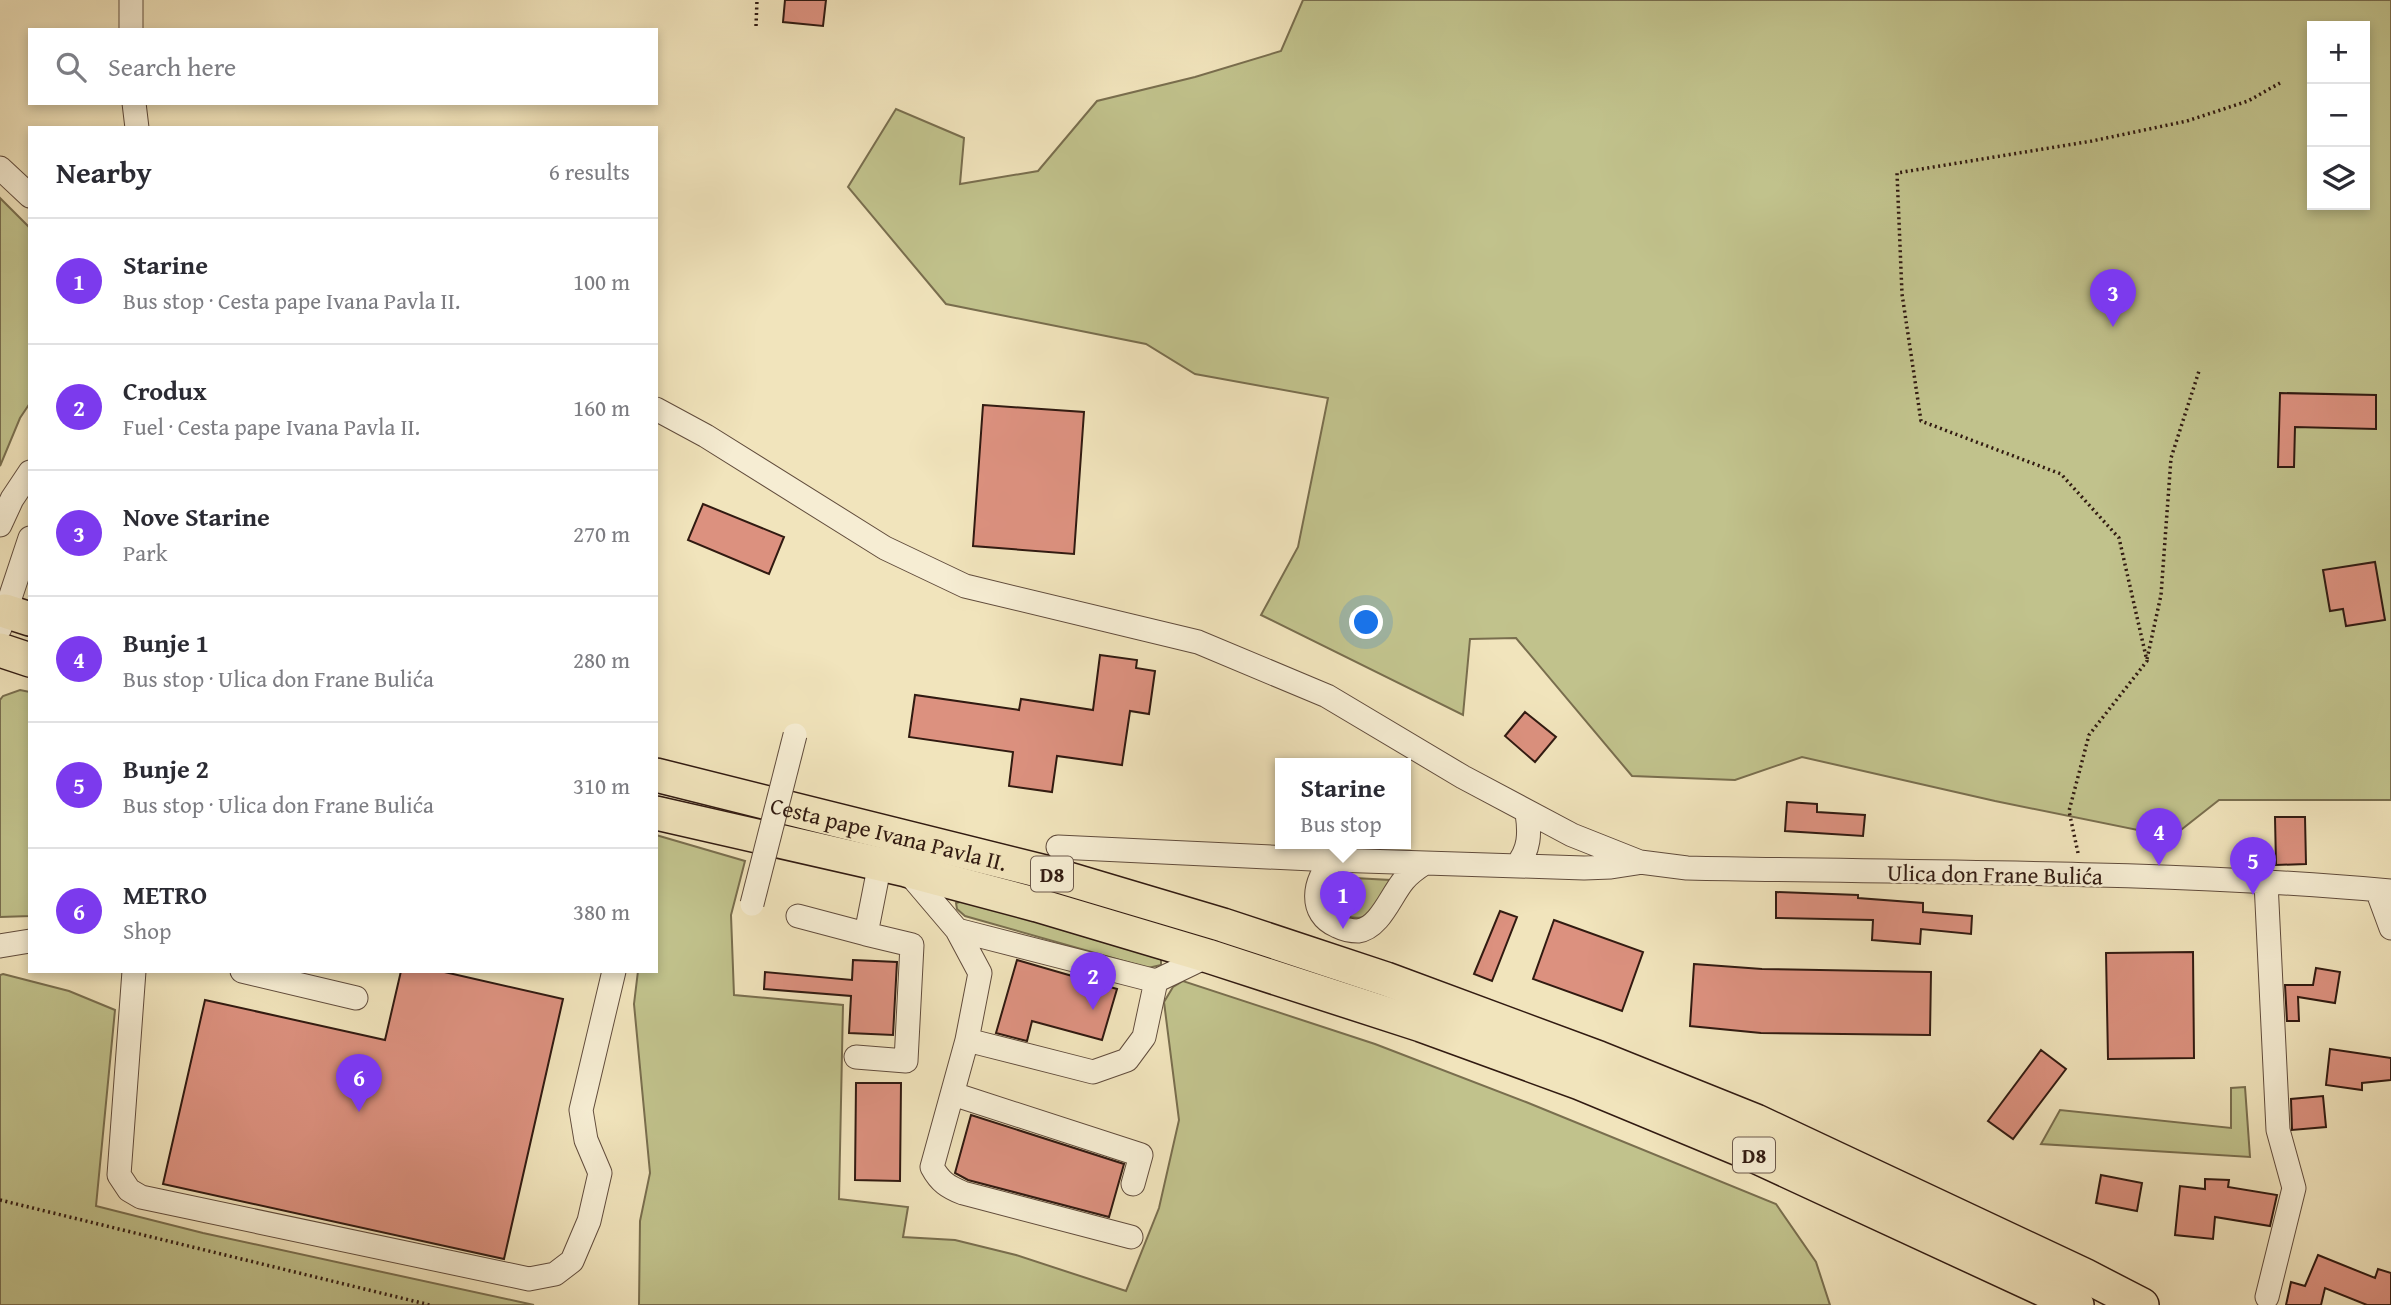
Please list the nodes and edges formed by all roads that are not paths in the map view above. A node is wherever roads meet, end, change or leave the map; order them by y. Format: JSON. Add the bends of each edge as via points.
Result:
{"nodes":[{"id":1,"x":131,"y":0,"type":"edge"},
{"id":2,"x":131,"y":28,"type":"edge"},
{"id":3,"x":134,"y":105,"type":"edge"},
{"id":4,"x":137,"y":126,"type":"edge"},
{"id":5,"x":0,"y":168,"type":"edge"},
{"id":6,"x":28,"y":193,"type":"edge"},
{"id":7,"x":658,"y":410,"type":"edge"},
{"id":8,"x":28,"y":475,"type":"edge"},
{"id":9,"x":0,"y":525,"type":"edge"},
{"id":10,"x":28,"y":547,"type":"edge"},
{"id":11,"x":12,"y":619,"type":"edge"},
{"id":12,"x":0,"y":650,"type":"edge"},
{"id":13,"x":28,"y":659,"type":"edge"},
{"id":14,"x":795,"y":735,"type":"dead end"},
{"id":15,"x":658,"y":775,"type":"edge"},
{"id":16,"x":658,"y":813,"type":"edge"},
{"id":17,"x":1527,"y":813,"type":"junction"},
{"id":18,"x":1058,"y":847,"type":"dead end"},
{"id":19,"x":1333,"y":860,"type":"junction"},
{"id":20,"x":1640,"y":862,"type":"junction"},
{"id":21,"x":1425,"y":863,"type":"junction"},
{"id":22,"x":893,"y":866,"type":"junction"},
{"id":23,"x":1516,"y":866,"type":"junction"},
{"id":24,"x":2266,"y":882,"type":"junction"},
{"id":25,"x":2384,"y":890,"type":"edge"},
{"id":26,"x":752,"y":904,"type":"dead end"},
{"id":27,"x":798,"y":916,"type":"dead end"},
{"id":28,"x":2391,"y":928,"type":"edge"},
{"id":29,"x":957,"y":930,"type":"junction"},
{"id":30,"x":866,"y":934,"type":"junction"},
{"id":31,"x":28,"y":941,"type":"edge"},
{"id":32,"x":0,"y":946,"type":"edge"},
{"id":33,"x":1208,"y":956,"type":"junction"},
{"id":34,"x":134,"y":973,"type":"edge"},
{"id":35,"x":250,"y":973,"type":"edge"},
{"id":36,"x":614,"y":973,"type":"edge"},
{"id":37,"x":1156,"y":981,"type":"junction"},
{"id":38,"x":356,"y":998,"type":"dead end"},
{"id":39,"x":1431,"y":1012,"type":"junction"},
{"id":40,"x":967,"y":1040,"type":"junction"},
{"id":41,"x":856,"y":1057,"type":"dead end"},
{"id":42,"x":953,"y":1094,"type":"junction"},
{"id":43,"x":1133,"y":1184,"type":"dead end"},
{"id":44,"x":1131,"y":1237,"type":"dead end"},
{"id":45,"x":2267,"y":1297,"type":"dead end"},
{"id":46,"x":2077,"y":1305,"type":"edge"},
{"id":47,"x":2142,"y":1305,"type":"edge"}],
"edges":[{"from":1,"to":2,"type":"street"},
{"from":3,"to":4,"type":"street"},
{"from":5,"to":6,"type":"street"},
{"from":7,"to":17,"type":"street","via":[[885,548],[965,586],[1198,642],[1327,696]]},
{"from":8,"to":9,"type":"street"},
{"from":10,"to":11,"type":"street"},
{"from":12,"to":13,"type":"highway"},
{"from":14,"to":26,"type":"street","bridge":true},
{"from":15,"to":39,"type":"highway","name":"Cesta pape Ivana Pavla II.","number":"D8","via":[[1045,872],[1223,925]]},
{"from":16,"to":22,"type":"highway","name":"Cesta pape Ivana Pavla II.","number":"D8"},
{"from":17,"to":20,"type":"street"},
{"from":17,"to":23,"type":"street","via":[[1528,844]]},
{"from":18,"to":19,"type":"street"},
{"from":19,"to":21,"type":"street"},
{"from":19,"to":21,"type":"street","via":[[1324,870],[1315,897],[1320,913],[1329,923],[1358,931],[1372,926],[1406,877]]},
{"from":20,"to":23,"type":"street","via":[[1611,867]]},
{"from":20,"to":24,"type":"street","name":"Ulica don Frane Bulića","via":[[1687,868]]},
{"from":21,"to":23,"type":"street"},
{"from":22,"to":29,"type":"street"},
{"from":22,"to":30,"type":"street"},
{"from":22,"to":33,"type":"highway","name":"Cesta pape Ivana Pavla II.","number":"D8"},
{"from":24,"to":25,"type":"street","name":"Ulica don Frane Bulića"},
{"from":24,"to":45,"type":"street","via":[[2278,1130],[2294,1188]]},
{"from":25,"to":28,"type":"street"},
{"from":27,"to":30,"type":"street"},
{"from":29,"to":37,"type":"street"},
{"from":29,"to":40,"type":"street","via":[[980,972]]},
{"from":30,"to":41,"type":"street","via":[[912,946],[906,1061]]},
{"from":31,"to":32,"type":"street"},
{"from":33,"to":37,"type":"street"},
{"from":33,"to":39,"type":"highway","name":"Cesta pape Ivana Pavla II.","number":"D8"},
{"from":34,"to":36,"type":"street","via":[[119,1175],[129,1190],[141,1197],[529,1279],[555,1273],[572,1261],[589,1220],[600,1173],[586,1140],[581,1110]]},
{"from":35,"to":38,"type":"street"},
{"from":37,"to":40,"type":"street","via":[[1144,1037],[1126,1060],[1093,1072]]},
{"from":39,"to":46,"type":"highway","number":"D8"},
{"from":39,"to":47,"type":"highway","number":"D8","via":[[1599,1058],[1756,1121]]},
{"from":40,"to":42,"type":"street"},
{"from":42,"to":43,"type":"street","via":[[1141,1154]]},
{"from":42,"to":44,"type":"street","via":[[932,1167],[946,1187]]}]}
